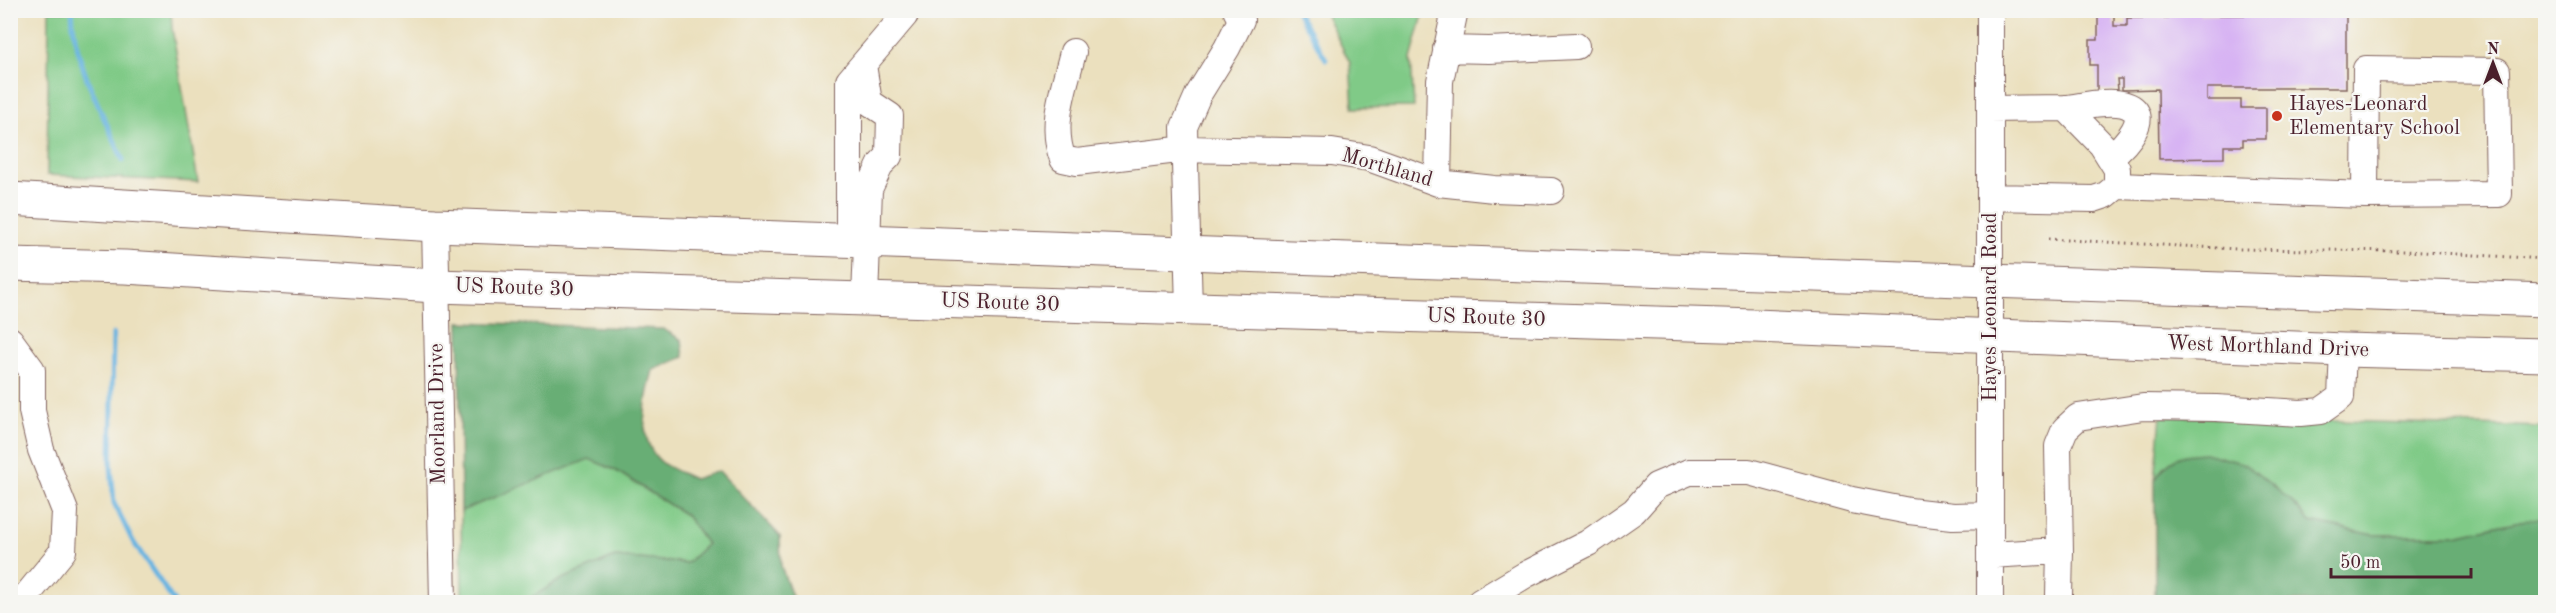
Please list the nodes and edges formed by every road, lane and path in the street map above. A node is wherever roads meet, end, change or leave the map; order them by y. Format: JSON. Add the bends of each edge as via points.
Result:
{"nodes":[{"id":1,"x":905,"y":10,"type":"edge"},
{"id":2,"x":1236,"y":10,"type":"edge"},
{"id":3,"x":1455,"y":10,"type":"edge"},
{"id":4,"x":1990,"y":10,"type":"edge"},
{"id":5,"x":1576,"y":46,"type":"dead end"},
{"id":6,"x":1446,"y":49,"type":"junction"},
{"id":7,"x":1073,"y":52,"type":"dead end"},
{"id":8,"x":862,"y":65,"type":"junction"},
{"id":9,"x":2066,"y":108,"type":"junction"},
{"id":10,"x":1990,"y":109,"type":"junction"},
{"id":11,"x":1186,"y":149,"type":"junction"},
{"id":12,"x":2110,"y":157,"type":"junction"},
{"id":13,"x":1438,"y":183,"type":"junction"},
{"id":14,"x":2117,"y":186,"type":"junction"},
{"id":15,"x":1551,"y":191,"type":"dead end"},
{"id":16,"x":2365,"y":195,"type":"junction"},
{"id":17,"x":1990,"y":197,"type":"junction"},
{"id":18,"x":10,"y":199,"type":"edge"},
{"id":19,"x":435,"y":225,"type":"junction"},
{"id":20,"x":2048,"y":239,"type":"dead end"},
{"id":21,"x":858,"y":241,"type":"junction"},
{"id":22,"x":1189,"y":254,"type":"junction"},
{"id":23,"x":2546,"y":259,"type":"edge"},
{"id":24,"x":10,"y":264,"type":"edge"},
{"id":25,"x":1990,"y":282,"type":"junction"},
{"id":26,"x":436,"y":286,"type":"junction"},
{"id":27,"x":865,"y":299,"type":"junction"},
{"id":28,"x":2546,"y":300,"type":"edge"},
{"id":29,"x":1189,"y":309,"type":"junction"},
{"id":30,"x":1990,"y":335,"type":"junction"},
{"id":31,"x":10,"y":340,"type":"edge"},
{"id":32,"x":2343,"y":350,"type":"junction"},
{"id":33,"x":2546,"y":355,"type":"edge"},
{"id":34,"x":1990,"y":515,"type":"junction"},
{"id":35,"x":2060,"y":551,"type":"junction"},
{"id":36,"x":1990,"y":555,"type":"junction"},
{"id":37,"x":27,"y":595,"type":"dead end"},
{"id":38,"x":2059,"y":595,"type":"dead end"},
{"id":39,"x":443,"y":603,"type":"edge"},
{"id":40,"x":1480,"y":603,"type":"edge"},
{"id":41,"x":1990,"y":603,"type":"edge"}],
"edges":[{"from":1,"to":8,"type":"street","via":[[905,15]]},
{"from":2,"to":11,"type":"street","via":[[1241,20],[1184,128]]},
{"from":3,"to":6,"type":"street"},
{"from":4,"to":10,"type":"street","name":"Hayes Leonard Road"},
{"from":5,"to":6,"type":"street"},
{"from":6,"to":13,"type":"street","via":[[1440,81]]},
{"from":7,"to":11,"type":"street","name":"Morthland","via":[[1056,128],[1063,159],[1077,162]]},
{"from":8,"to":21,"type":"street","via":[[849,81]]},
{"from":8,"to":21,"type":"street","via":[[869,102],[890,116],[889,156],[869,189]]},
{"from":9,"to":10,"type":"street"},
{"from":9,"to":12,"type":"street"},
{"from":9,"to":12,"type":"street","via":[[2122,104],[2132,109],[2136,115],[2134,135]]},
{"from":10,"to":17,"type":"street","name":"Hayes Leonard Road"},
{"from":11,"to":13,"type":"street","name":"Morthland","via":[[1332,152],[1369,158]]},
{"from":11,"to":22,"type":"street"},
{"from":12,"to":14,"type":"street","via":[[2117,168]]},
{"from":13,"to":15,"type":"street","name":"Morthland"},
{"from":14,"to":16,"type":"street"},
{"from":14,"to":17,"type":"street","via":[[2094,199]]},
{"from":16,"to":16,"type":"street","via":[[2499,194],[2497,71],[2366,69]]},
{"from":17,"to":25,"type":"street","name":"Hayes Leonard Road"},
{"from":18,"to":19,"type":"highway"},
{"from":19,"to":21,"type":"highway"},
{"from":19,"to":26,"type":"street","name":"Moorland Drive"},
{"from":20,"to":23,"type":"path"},
{"from":21,"to":22,"type":"highway"},
{"from":21,"to":27,"type":"street"},
{"from":22,"to":25,"type":"highway"},
{"from":22,"to":29,"type":"street"},
{"from":24,"to":26,"type":"highway","name":"US Route 30"},
{"from":25,"to":28,"type":"highway"},
{"from":25,"to":30,"type":"street","name":"Hayes Leonard Road"},
{"from":26,"to":27,"type":"highway","name":"US Route 30"},
{"from":26,"to":39,"type":"street","name":"Moorland Drive"},
{"from":27,"to":29,"type":"highway","name":"US Route 30"},
{"from":29,"to":30,"type":"highway","name":"US Route 30"},
{"from":30,"to":32,"type":"highway","name":"West Morthland Drive"},
{"from":30,"to":34,"type":"street","name":"Hayes Leonard Road"},
{"from":31,"to":37,"type":"street","via":[[32,370],[32,411],[40,450],[65,511],[63,551]]},
{"from":32,"to":33,"type":"highway","name":"West Morthland Drive"},
{"from":32,"to":35,"type":"street","via":[[2342,397],[2321,411],[2143,407],[2078,417],[2065,429],[2058,446]]},
{"from":34,"to":36,"type":"street","name":"Hayes Leonard Road"},
{"from":34,"to":40,"type":"street","via":[[1909,511],[1749,472],[1689,472],[1656,486],[1634,511],[1588,543]]},
{"from":35,"to":36,"type":"street"},
{"from":35,"to":38,"type":"street"},
{"from":36,"to":41,"type":"street","name":"Hayes Leonard Road"}]}
